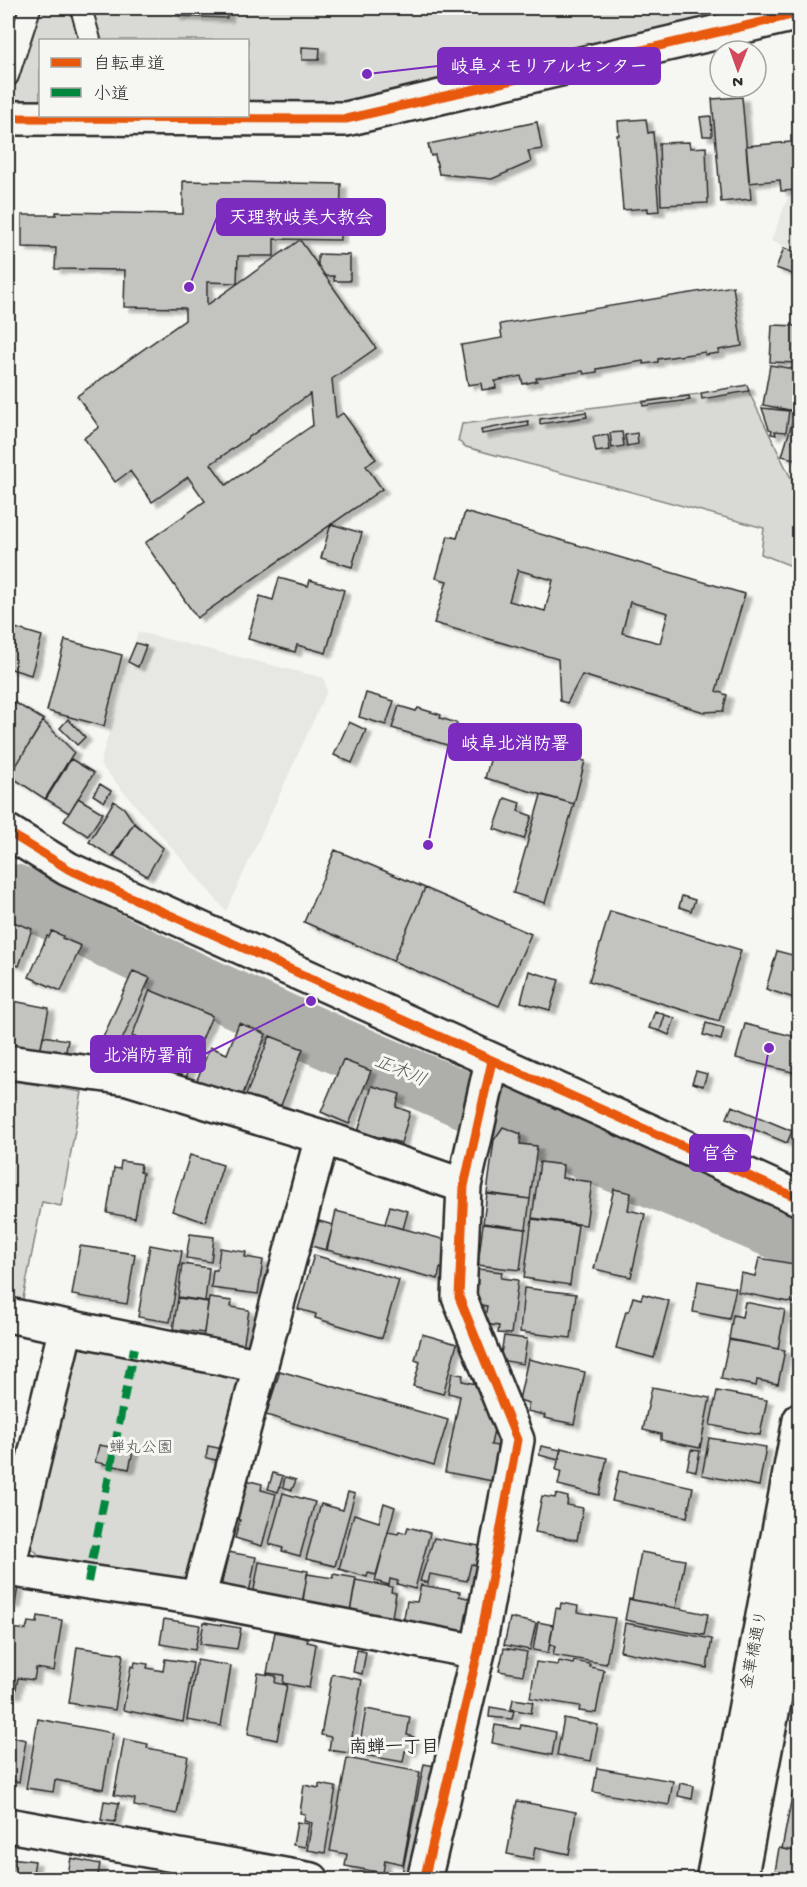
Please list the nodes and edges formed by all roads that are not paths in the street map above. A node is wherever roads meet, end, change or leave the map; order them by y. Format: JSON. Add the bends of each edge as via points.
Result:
{"nodes":[{"id":1,"x":30,"y":8,"type":"edge"},
{"id":2,"x":81,"y":8,"type":"edge"},
{"id":3,"x":800,"y":13,"type":"edge"},
{"id":4,"x":90,"y":39,"type":"edge"},
{"id":5,"x":8,"y":75,"type":"edge"},
{"id":6,"x":110,"y":117,"type":"edge"},
{"id":7,"x":8,"y":118,"type":"edge"},
{"id":8,"x":8,"y":832,"type":"edge"},
{"id":9,"x":492,"y":1061,"type":"junction"},
{"id":10,"x":8,"y":1062,"type":"edge"},
{"id":11,"x":322,"y":1137,"type":"junction"},
{"id":12,"x":464,"y":1186,"type":"junction"},
{"id":13,"x":800,"y":1199,"type":"edge"},
{"id":14,"x":8,"y":1316,"type":"edge"},
{"id":15,"x":66,"y":1327,"type":"junction"},
{"id":16,"x":261,"y":1366,"type":"junction"},
{"id":17,"x":800,"y":1420,"type":"edge"},
{"id":18,"x":800,"y":1566,"type":"edge"},
{"id":19,"x":8,"y":1568,"type":"edge"},
{"id":20,"x":198,"y":1598,"type":"junction"},
{"id":21,"x":478,"y":1652,"type":"junction"},
{"id":22,"x":8,"y":1825,"type":"edge"},
{"id":23,"x":312,"y":1880,"type":"edge"},
{"id":24,"x":424,"y":1880,"type":"edge"},
{"id":25,"x":713,"y":1880,"type":"edge"},
{"id":26,"x":740,"y":1880,"type":"edge"}],
"edges":[{"from":1,"to":5,"type":"lane"},
{"from":2,"to":4,"type":"lane"},
{"from":3,"to":6,"type":"street","via":[[346,119]]},
{"from":6,"to":7,"type":"street"},
{"from":8,"to":9,"type":"street","via":[[68,869]]},
{"from":9,"to":12,"type":"street"},
{"from":9,"to":13,"type":"street"},
{"from":10,"to":11,"type":"street","via":[[128,1078]]},
{"from":11,"to":12,"type":"street"},
{"from":11,"to":16,"type":"street"},
{"from":12,"to":21,"type":"street","via":[[459,1297],[517,1440]]},
{"from":14,"to":15,"type":"street"},
{"from":15,"to":16,"type":"street"},
{"from":15,"to":19,"type":"street"},
{"from":16,"to":20,"type":"street"},
{"from":17,"to":25,"type":"street","name":"金華橋通り"},
{"from":18,"to":26,"type":"street","name":"金華橋通り"},
{"from":19,"to":20,"type":"street"},
{"from":20,"to":21,"type":"street"},
{"from":21,"to":24,"type":"street"},
{"from":22,"to":23,"type":"street"}]}
